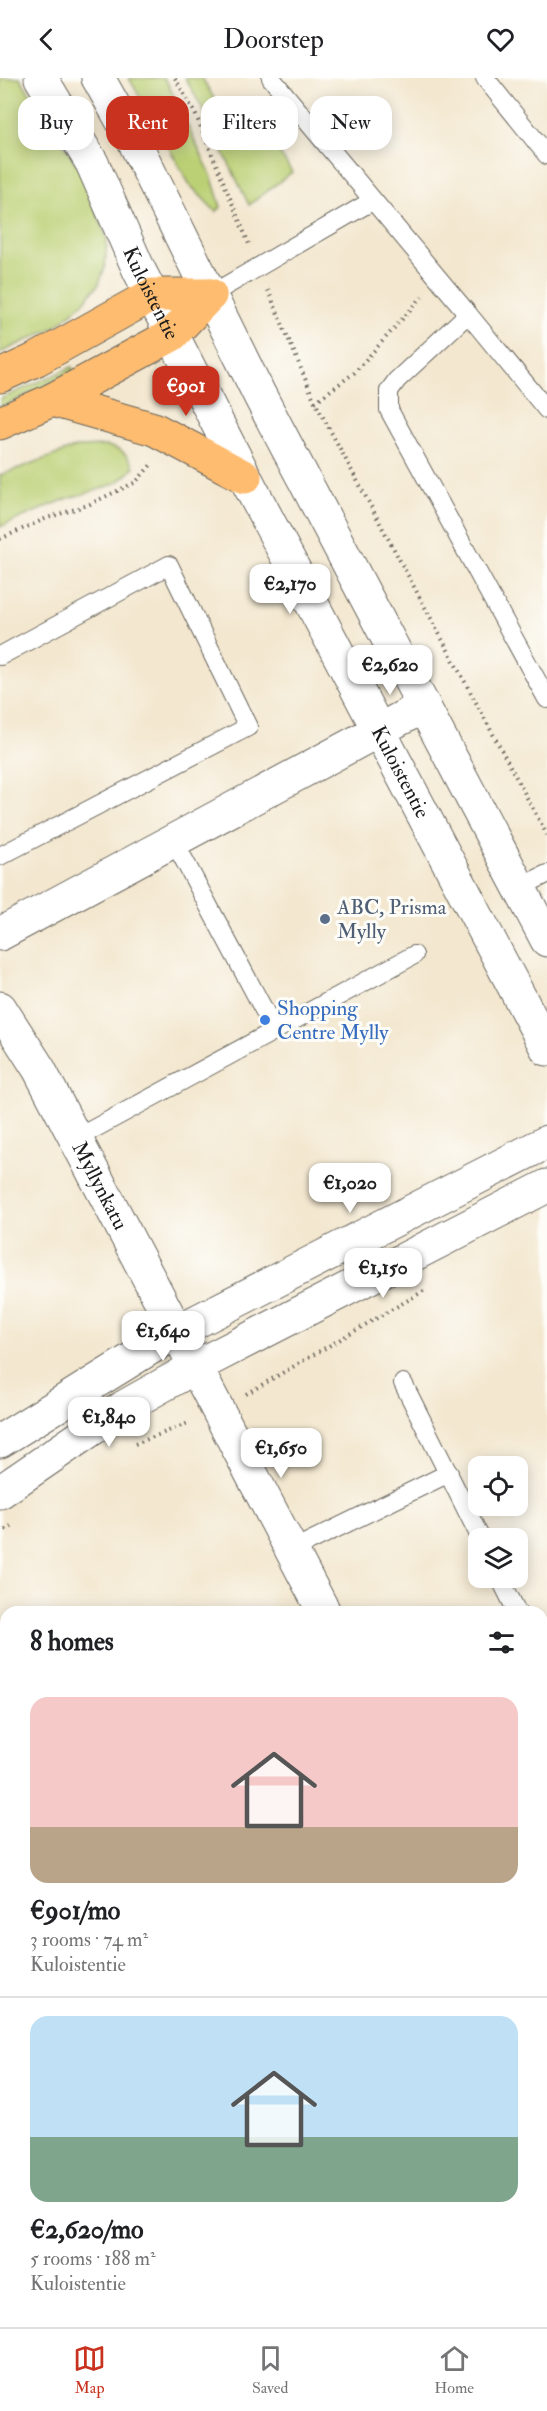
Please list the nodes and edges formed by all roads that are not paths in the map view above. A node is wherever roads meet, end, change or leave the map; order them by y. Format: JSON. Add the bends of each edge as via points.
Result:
{"nodes":[{"id":1,"x":41,"y":78,"type":"edge"},
{"id":2,"x":98,"y":78,"type":"edge"},
{"id":3,"x":271,"y":78,"type":"edge"},
{"id":4,"x":485,"y":78,"type":"edge"},
{"id":5,"x":547,"y":155,"type":"edge"},
{"id":6,"x":372,"y":201,"type":"junction"},
{"id":7,"x":152,"y":295,"type":"junction"},
{"id":8,"x":210,"y":295,"type":"junction"},
{"id":9,"x":468,"y":314,"type":"junction"},
{"id":10,"x":172,"y":335,"type":"junction"},
{"id":11,"x":0,"y":376,"type":"edge"},
{"id":12,"x":52,"y":400,"type":"junction"},
{"id":13,"x":547,"y":410,"type":"edge"},
{"id":14,"x":0,"y":423,"type":"edge"},
{"id":15,"x":245,"y":477,"type":"junction"},
{"id":16,"x":0,"y":656,"type":"edge"},
{"id":17,"x":547,"y":699,"type":"edge"},
{"id":18,"x":424,"y":706,"type":"junction"},
{"id":19,"x":379,"y":730,"type":"junction"},
{"id":20,"x":174,"y":841,"type":"junction"},
{"id":21,"x":0,"y":856,"type":"edge"},
{"id":22,"x":534,"y":881,"type":"edge"},
{"id":23,"x":0,"y":934,"type":"edge"},
{"id":24,"x":547,"y":940,"type":"edge"},
{"id":25,"x":414,"y":956,"type":"dead end"},
{"id":26,"x":0,"y":1008,"type":"edge"},
{"id":27,"x":274,"y":1029,"type":"junction"},
{"id":28,"x":547,"y":1049,"type":"edge"},
{"id":29,"x":75,"y":1139,"type":"junction"},
{"id":30,"x":547,"y":1142,"type":"edge"},
{"id":31,"x":547,"y":1186,"type":"edge"},
{"id":32,"x":177,"y":1332,"type":"junction"},
{"id":33,"x":195,"y":1367,"type":"junction"},
{"id":34,"x":404,"y":1383,"type":"dead end"},
{"id":35,"x":0,"y":1442,"type":"edge"},
{"id":36,"x":448,"y":1473,"type":"junction"},
{"id":37,"x":0,"y":1492,"type":"edge"},
{"id":38,"x":476,"y":1528,"type":"edge"},
{"id":39,"x":290,"y":1551,"type":"junction"},
{"id":40,"x":505,"y":1588,"type":"edge"},
{"id":41,"x":321,"y":1606,"type":"edge"},
{"id":42,"x":514,"y":1606,"type":"edge"}],
"edges":[{"from":1,"to":7,"type":"street","name":"Kuloistentie","via":[[92,163]]},
{"from":2,"to":8,"type":"street","via":[[137,147]]},
{"from":3,"to":6,"type":"lane"},
{"from":4,"to":5,"type":"lane"},
{"from":6,"to":8,"type":"lane"},
{"from":6,"to":9,"type":"lane"},
{"from":7,"to":8,"type":"highway"},
{"from":7,"to":10,"type":"street","name":"Kuloistentie"},
{"from":7,"to":11,"type":"highway"},
{"from":8,"to":10,"type":"highway"},
{"from":8,"to":18,"type":"street"},
{"from":9,"to":13,"type":"lane"},
{"from":9,"to":17,"type":"lane","via":[[397,381],[389,391],[389,410]]},
{"from":10,"to":12,"type":"highway"},
{"from":10,"to":15,"type":"street","name":"Kuloistentie"},
{"from":12,"to":14,"type":"highway"},
{"from":12,"to":15,"type":"highway","via":[[154,429]]},
{"from":15,"to":19,"type":"street","name":"Kuloistentie"},
{"from":16,"to":21,"type":"lane","via":[[169,565],[248,727]]},
{"from":18,"to":19,"type":"street"},
{"from":18,"to":22,"type":"street"},
{"from":19,"to":20,"type":"street"},
{"from":19,"to":28,"type":"street","name":"Kuloistentie"},
{"from":20,"to":23,"type":"street"},
{"from":20,"to":27,"type":"lane"},
{"from":22,"to":24,"type":"street"},
{"from":25,"to":27,"type":"lane"},
{"from":26,"to":29,"type":"street","name":"Myllynkatu","via":[[39,1069]]},
{"from":27,"to":29,"type":"lane"},
{"from":29,"to":32,"type":"street","name":"Myllynkatu"},
{"from":30,"to":32,"type":"street"},
{"from":31,"to":33,"type":"street"},
{"from":32,"to":33,"type":"street","name":"Myllynkatu"},
{"from":32,"to":35,"type":"street"},
{"from":33,"to":37,"type":"street","via":[[124,1407]]},
{"from":33,"to":39,"type":"street","name":"Myllynkatu"},
{"from":34,"to":36,"type":"lane"},
{"from":36,"to":38,"type":"lane"},
{"from":36,"to":39,"type":"lane"},
{"from":39,"to":41,"type":"street","name":"Myllynkatu"},
{"from":40,"to":42,"type":"lane"}]}
